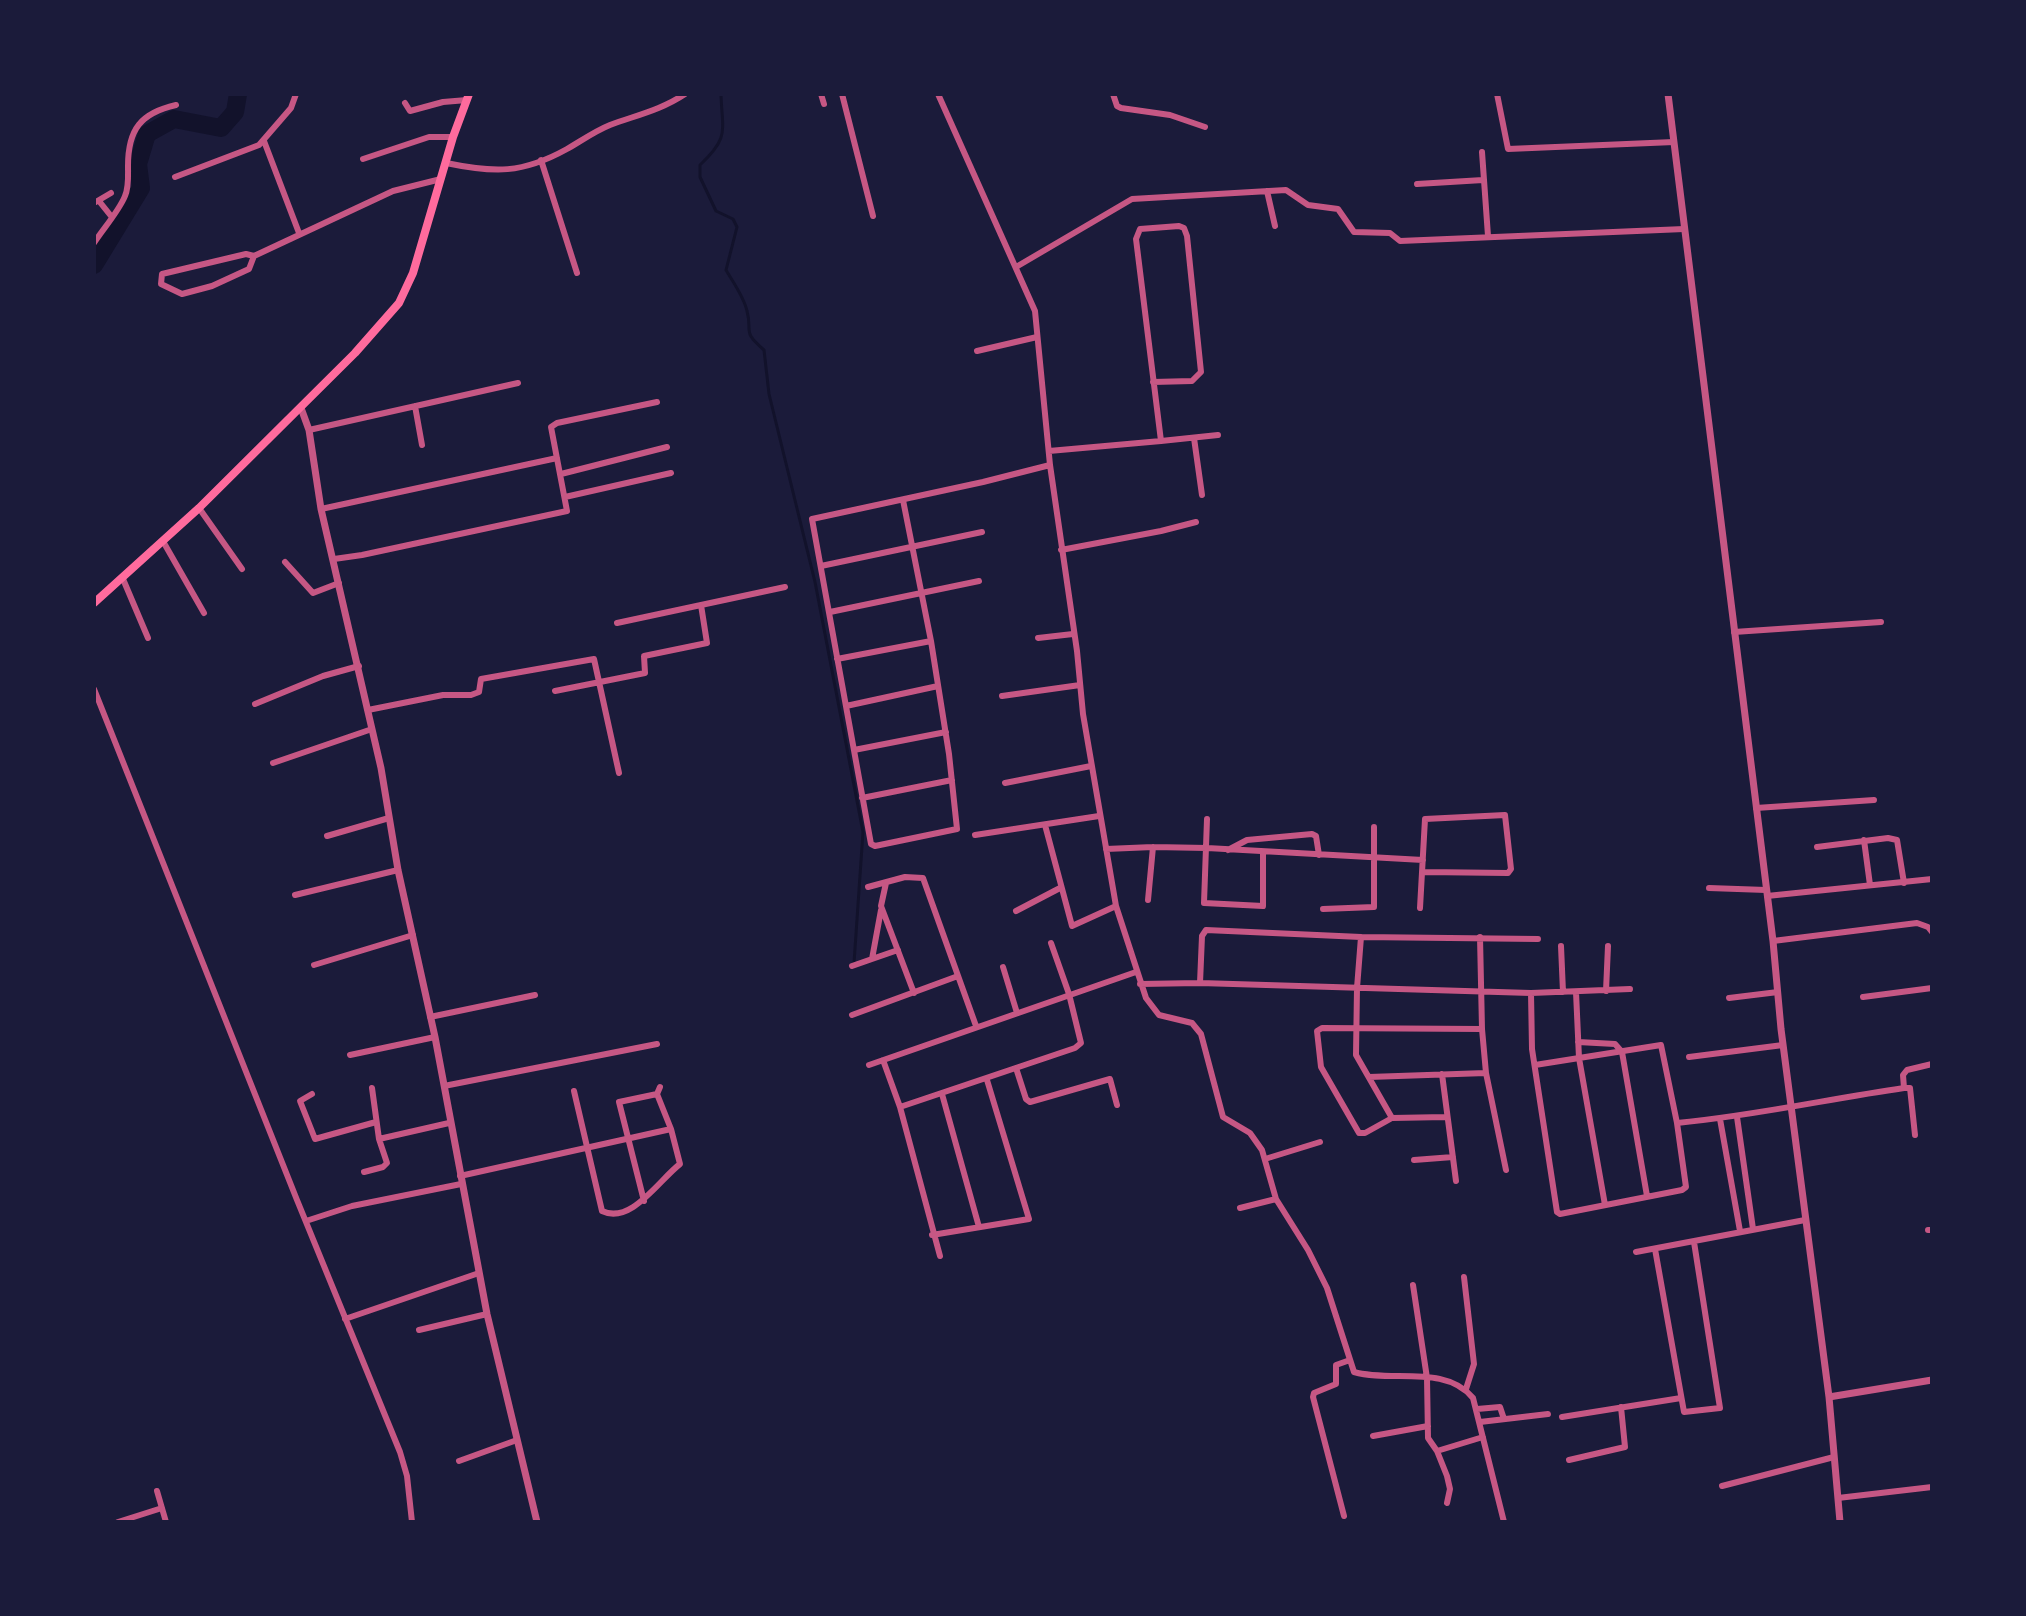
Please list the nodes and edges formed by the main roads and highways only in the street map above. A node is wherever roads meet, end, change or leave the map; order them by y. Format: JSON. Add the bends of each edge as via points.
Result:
{"nodes":[{"id":1,"x":468,"y":97,"type":"edge"},
{"id":2,"x":94,"y":603,"type":"edge"}],
"edges":[{"from":1,"to":2,"type":"main road","via":[[399,303],[164,543]]}]}
